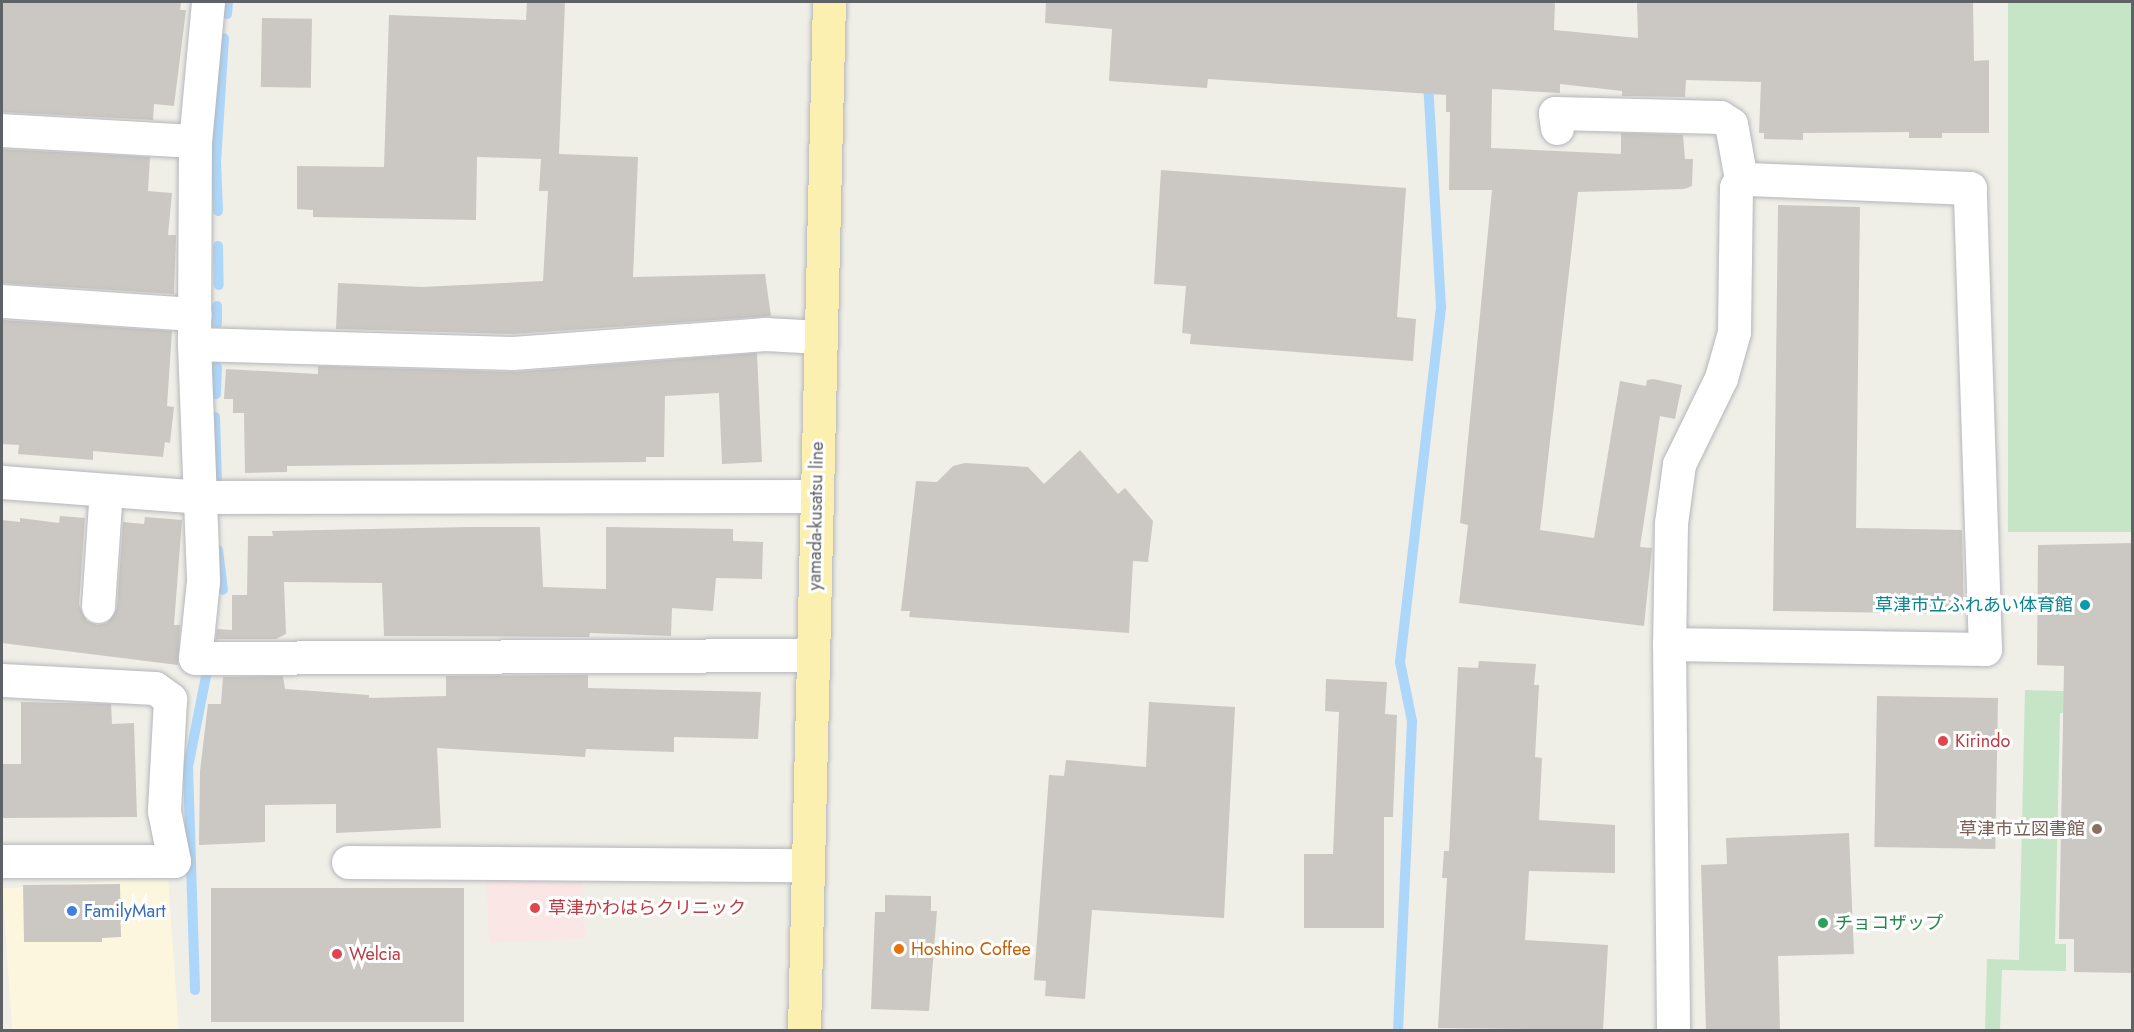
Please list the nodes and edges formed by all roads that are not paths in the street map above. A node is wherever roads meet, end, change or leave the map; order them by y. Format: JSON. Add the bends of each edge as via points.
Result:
{"nodes":[{"id":1,"x":208,"y":2,"type":"edge"},
{"id":2,"x":829,"y":2,"type":"edge"},
{"id":3,"x":1557,"y":128,"type":"dead end"},
{"id":4,"x":2,"y":130,"type":"edge"},
{"id":5,"x":195,"y":141,"type":"junction"},
{"id":6,"x":1741,"y":179,"type":"junction"},
{"id":7,"x":2,"y":301,"type":"edge"},
{"id":8,"x":194,"y":329,"type":"junction"},
{"id":9,"x":821,"y":337,"type":"junction"},
{"id":10,"x":2,"y":482,"type":"edge"},
{"id":11,"x":106,"y":490,"type":"junction"},
{"id":12,"x":817,"y":496,"type":"junction"},
{"id":13,"x":202,"y":497,"type":"junction"},
{"id":14,"x":98,"y":606,"type":"dead end"},
{"id":15,"x":1669,"y":644,"type":"junction"},
{"id":16,"x":813,"y":655,"type":"junction"},
{"id":17,"x":2,"y":680,"type":"edge"},
{"id":18,"x":2,"y":861,"type":"edge"},
{"id":19,"x":348,"y":862,"type":"dead end"},
{"id":20,"x":808,"y":865,"type":"junction"},
{"id":21,"x":804,"y":1030,"type":"edge"},
{"id":22,"x":1674,"y":1030,"type":"edge"}],
"edges":[{"from":1,"to":5,"type":"street"},
{"from":2,"to":9,"type":"main road","name":"yamada-kusatsu line"},
{"from":3,"to":6,"type":"street","via":[[1555,113],[1720,117],[1731,124]]},
{"from":4,"to":5,"type":"street"},
{"from":5,"to":8,"type":"street"},
{"from":6,"to":15,"type":"street","via":[[1736,187],[1734,332],[1721,378],[1679,464],[1671,524]]},
{"from":6,"to":15,"type":"street","via":[[1970,188],[1984,649]]},
{"from":7,"to":8,"type":"street"},
{"from":8,"to":9,"type":"street","via":[[513,353],[765,334]]},
{"from":8,"to":13,"type":"street"},
{"from":9,"to":12,"type":"main road","name":"yamada-kusatsu line"},
{"from":10,"to":11,"type":"street"},
{"from":11,"to":13,"type":"street"},
{"from":11,"to":14,"type":"street"},
{"from":12,"to":13,"type":"street"},
{"from":12,"to":16,"type":"main road","name":"yamada-kusatsu line"},
{"from":13,"to":16,"type":"street","via":[[203,581],[195,658]]},
{"from":15,"to":22,"type":"street"},
{"from":16,"to":20,"type":"main road","name":"yamada-kusatsu line"},
{"from":17,"to":18,"type":"street","via":[[155,688],[170,699],[164,811],[174,861]]},
{"from":19,"to":20,"type":"street"},
{"from":20,"to":21,"type":"main road","name":"yamada-kusatsu line"}]}
